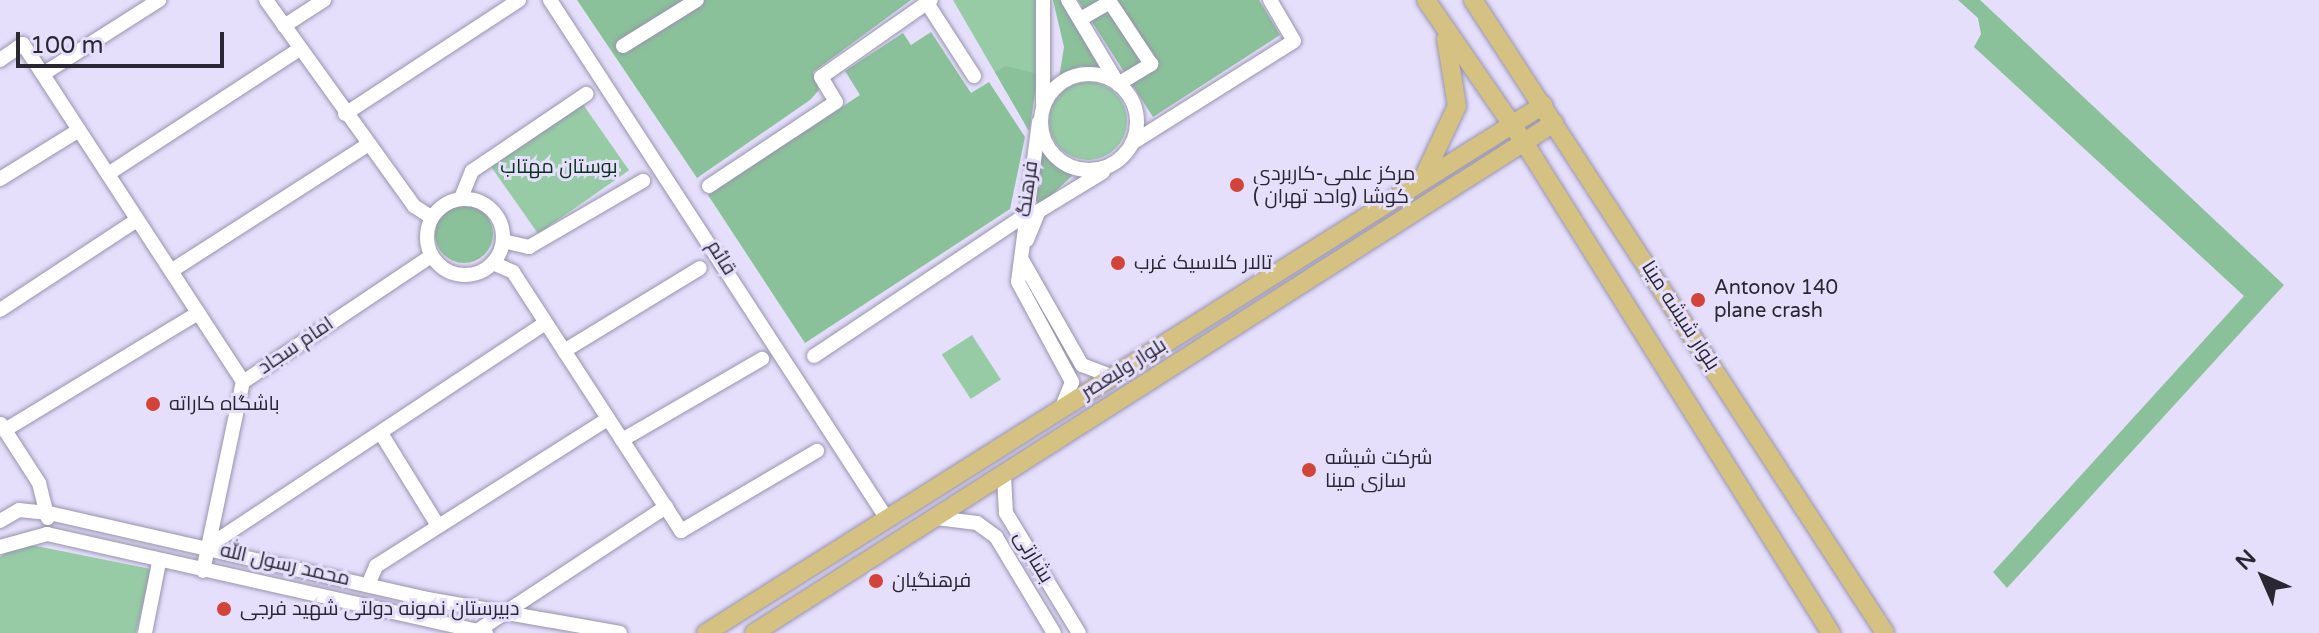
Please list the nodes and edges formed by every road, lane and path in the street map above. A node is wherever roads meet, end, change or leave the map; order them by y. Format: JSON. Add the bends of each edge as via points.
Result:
{"nodes":[{"id":1,"x":159,"y":0,"type":"edge"},
{"id":2,"x":266,"y":0,"type":"edge"},
{"id":3,"x":324,"y":0,"type":"edge"},
{"id":4,"x":519,"y":0,"type":"edge"},
{"id":5,"x":550,"y":0,"type":"edge"},
{"id":6,"x":697,"y":0,"type":"edge"},
{"id":7,"x":1043,"y":0,"type":"edge"},
{"id":8,"x":1068,"y":0,"type":"edge"},
{"id":9,"x":1270,"y":0,"type":"edge"},
{"id":10,"x":1426,"y":0,"type":"edge"},
{"id":11,"x":1473,"y":0,"type":"edge"},
{"id":12,"x":929,"y":1,"type":"edge"},
{"id":13,"x":1437,"y":18,"type":"junction"},
{"id":14,"x":1081,"y":19,"type":"junction"},
{"id":15,"x":284,"y":26,"type":"junction"},
{"id":16,"x":623,"y":46,"type":"dead end"},
{"id":17,"x":300,"y":49,"type":"junction"},
{"id":18,"x":0,"y":60,"type":"edge"},
{"id":19,"x":43,"y":74,"type":"junction"},
{"id":20,"x":974,"y":76,"type":"dead end"},
{"id":21,"x":1118,"y":84,"type":"junction"},
{"id":22,"x":586,"y":94,"type":"dead end"},
{"id":23,"x":1543,"y":105,"type":"junction"},
{"id":24,"x":345,"y":114,"type":"junction"},
{"id":25,"x":1041,"y":115,"type":"junction"},
{"id":26,"x":1554,"y":123,"type":"junction"},
{"id":27,"x":1513,"y":124,"type":"junction"},
{"id":28,"x":79,"y":130,"type":"junction"},
{"id":29,"x":1524,"y":142,"type":"junction"},
{"id":30,"x":1132,"y":143,"type":"junction"},
{"id":31,"x":367,"y":145,"type":"junction"},
{"id":32,"x":1113,"y":164,"type":"junction"},
{"id":33,"x":108,"y":174,"type":"junction"},
{"id":34,"x":0,"y":179,"type":"edge"},
{"id":35,"x":643,"y":181,"type":"dead end"},
{"id":36,"x":1420,"y":182,"type":"junction"},
{"id":37,"x":709,"y":186,"type":"dead end"},
{"id":38,"x":461,"y":198,"type":"junction"},
{"id":39,"x":1024,"y":216,"type":"junction"},
{"id":40,"x":431,"y":217,"type":"junction"},
{"id":41,"x":137,"y":220,"type":"junction"},
{"id":42,"x":503,"y":241,"type":"junction"},
{"id":43,"x":1020,"y":255,"type":"junction"},
{"id":44,"x":431,"y":256,"type":"junction"},
{"id":45,"x":493,"y":263,"type":"junction"},
{"id":46,"x":700,"y":268,"type":"dead end"},
{"id":47,"x":171,"y":271,"type":"junction"},
{"id":48,"x":0,"y":310,"type":"edge"},
{"id":49,"x":198,"y":313,"type":"junction"},
{"id":50,"x":546,"y":323,"type":"junction"},
{"id":51,"x":564,"y":351,"type":"junction"},
{"id":52,"x":814,"y":356,"type":"dead end"},
{"id":53,"x":762,"y":359,"type":"dead end"},
{"id":54,"x":1113,"y":377,"type":"junction"},
{"id":55,"x":243,"y":382,"type":"junction"},
{"id":56,"x":1124,"y":396,"type":"junction"},
{"id":57,"x":1070,"y":403,"type":"junction"},
{"id":58,"x":1051,"y":415,"type":"junction"},
{"id":59,"x":608,"y":419,"type":"junction"},
{"id":60,"x":1081,"y":425,"type":"junction"},
{"id":61,"x":3,"y":427,"type":"edge"},
{"id":62,"x":382,"y":435,"type":"junction"},
{"id":63,"x":622,"y":440,"type":"junction"},
{"id":64,"x":817,"y":451,"type":"dead end"},
{"id":65,"x":1004,"y":476,"type":"junction"},
{"id":66,"x":666,"y":507,"type":"junction"},
{"id":67,"x":49,"y":513,"type":"junction"},
{"id":68,"x":937,"y":518,"type":"junction"},
{"id":69,"x":887,"y":519,"type":"junction"},
{"id":70,"x":0,"y":521,"type":"edge"},
{"id":71,"x":437,"y":524,"type":"junction"},
{"id":72,"x":47,"y":534,"type":"junction"},
{"id":73,"x":0,"y":547,"type":"edge"},
{"id":74,"x":207,"y":547,"type":"junction"},
{"id":75,"x":159,"y":562,"type":"junction"},
{"id":76,"x":203,"y":571,"type":"junction"},
{"id":77,"x":368,"y":585,"type":"junction"},
{"id":78,"x":503,"y":614,"type":"junction"},
{"id":79,"x":562,"y":620,"type":"junction"},
{"id":80,"x":479,"y":632,"type":"edge"},
{"id":81,"x":145,"y":633,"type":"edge"},
{"id":82,"x":577,"y":633,"type":"edge"},
{"id":83,"x":596,"y":633,"type":"edge"},
{"id":84,"x":620,"y":633,"type":"edge"},
{"id":85,"x":706,"y":633,"type":"edge"},
{"id":86,"x":754,"y":633,"type":"edge"},
{"id":87,"x":1054,"y":633,"type":"edge"},
{"id":88,"x":1079,"y":633,"type":"edge"},
{"id":89,"x":1831,"y":633,"type":"edge"},
{"id":90,"x":1885,"y":633,"type":"edge"}],
"edges":[{"from":1,"to":19,"type":"street"},
{"from":2,"to":15,"type":"street"},
{"from":3,"to":15,"type":"street"},
{"from":4,"to":24,"type":"street"},
{"from":5,"to":69,"type":"street","name":"قائم"},
{"from":6,"to":16,"type":"street"},
{"from":7,"to":25,"type":"street","name":"فرهنگ"},
{"from":8,"to":14,"type":"street"},
{"from":9,"to":30,"type":"street","via":[[1294,41]]},
{"from":10,"to":13,"type":"main road","name":"بلوار شیشه مینا"},
{"from":11,"to":23,"type":"main road","name":"بلوار شیشه مینا"},
{"from":12,"to":20,"type":"street"},
{"from":12,"to":37,"type":"street","via":[[821,77],[836,102]]},
{"from":13,"to":27,"type":"main road","name":"بلوار شیشه مینا"},
{"from":13,"to":36,"type":"main road","via":[[1457,79],[1457,106]]},
{"from":14,"to":21,"type":"street"},
{"from":14,"to":21,"type":"street","via":[[1110,2],[1151,64]]},
{"from":15,"to":17,"type":"street"},
{"from":17,"to":24,"type":"street"},
{"from":17,"to":33,"type":"street"},
{"from":18,"to":19,"type":"street","via":[[23,44]]},
{"from":19,"to":28,"type":"street"},
{"from":21,"to":25,"type":"street","via":[[1075,76]]},
{"from":21,"to":30,"type":"street","via":[[1135,111]]},
{"from":22,"to":38,"type":"street","via":[[472,171]]},
{"from":23,"to":26,"type":"main road","name":"بلوار شیشه مینا"},
{"from":23,"to":27,"type":"main road","name":"بلوار ولیعصر"},
{"from":24,"to":31,"type":"street"},
{"from":25,"to":32,"type":"street","name":"فرهنگ","via":[[1045,143],[1067,165]]},
{"from":25,"to":39,"type":"street","name":"فرهنگ"},
{"from":26,"to":29,"type":"main road","name":"بلوار ولیعصر"},
{"from":26,"to":90,"type":"main road","name":"بلوار شیشه مینا"},
{"from":27,"to":29,"type":"main road","name":"بلوار شیشه مینا"},
{"from":27,"to":36,"type":"main road","name":"بلوار ولیعصر"},
{"from":28,"to":33,"type":"street"},
{"from":28,"to":34,"type":"street"},
{"from":29,"to":56,"type":"main road","name":"بلوار ولیعصر"},
{"from":29,"to":89,"type":"main road","name":"بلوار شیشه مینا"},
{"from":30,"to":32,"type":"street"},
{"from":31,"to":40,"type":"street","via":[[414,206]]},
{"from":31,"to":47,"type":"street"},
{"from":32,"to":43,"type":"street","via":[[1039,211]]},
{"from":33,"to":41,"type":"street"},
{"from":35,"to":42,"type":"street","via":[[529,247]]},
{"from":36,"to":54,"type":"main road","name":"بلوار ولیعصر"},
{"from":38,"to":40,"type":"street"},
{"from":38,"to":42,"type":"street","via":[[492,210]]},
{"from":39,"to":43,"type":"street","name":"فرهنگ"},
{"from":39,"to":52,"type":"street"},
{"from":40,"to":44,"type":"street"},
{"from":41,"to":47,"type":"street"},
{"from":41,"to":48,"type":"street"},
{"from":42,"to":45,"type":"street"},
{"from":43,"to":54,"type":"street","via":[[1082,365],[1095,376]]},
{"from":43,"to":58,"type":"street","name":"فرهنگ","via":[[1018,282],[1068,374],[1070,396]]},
{"from":44,"to":45,"type":"street","via":[[460,275]]},
{"from":44,"to":55,"type":"street","name":"امام سجاد"},
{"from":45,"to":50,"type":"street","via":[[513,272]]},
{"from":46,"to":51,"type":"street"},
{"from":47,"to":49,"type":"street"},
{"from":49,"to":55,"type":"street"},
{"from":49,"to":61,"type":"street"},
{"from":50,"to":51,"type":"street"},
{"from":50,"to":62,"type":"street"},
{"from":51,"to":59,"type":"street"},
{"from":53,"to":63,"type":"street"},
{"from":54,"to":56,"type":"main road","via":[[1112,390]]},
{"from":54,"to":57,"type":"main road","name":"بلوار ولیعصر"},
{"from":55,"to":74,"type":"street","name":"امام سجاد"},
{"from":56,"to":60,"type":"main road","name":"بلوار ولیعصر"},
{"from":57,"to":58,"type":"main road","name":"بلوار ولیعصر"},
{"from":57,"to":60,"type":"main road","via":[[1083,413]]},
{"from":58,"to":69,"type":"main road","name":"بلوار ولیعصر"},
{"from":59,"to":63,"type":"street"},
{"from":59,"to":71,"type":"street"},
{"from":60,"to":65,"type":"main road","name":"بلوار ولیعصر"},
{"from":61,"to":67,"type":"street","via":[[39,483]]},
{"from":62,"to":71,"type":"street"},
{"from":62,"to":74,"type":"street"},
{"from":63,"to":66,"type":"street"},
{"from":64,"to":66,"type":"street","via":[[681,531]]},
{"from":65,"to":68,"type":"main road","name":"بلوار ولیعصر"},
{"from":65,"to":88,"type":"street","name":"بشارتی","via":[[1006,513]]},
{"from":66,"to":78,"type":"street"},
{"from":67,"to":70,"type":"street","name":"محمد رسول الله","via":[[19,510]]},
{"from":67,"to":72,"type":"street"},
{"from":67,"to":74,"type":"street","name":"محمد رسول الله"},
{"from":68,"to":86,"type":"main road","name":"بلوار ولیعصر"},
{"from":68,"to":87,"type":"street","name":"بشارتی","via":[[977,523],[996,537]]},
{"from":69,"to":85,"type":"main road","name":"بلوار ولیعصر"},
{"from":71,"to":77,"type":"street","via":[[376,566]]},
{"from":72,"to":73,"type":"street","name":"محمد رسول الله"},
{"from":72,"to":75,"type":"street","name":"محمد رسول الله"},
{"from":74,"to":76,"type":"street","name":"امام سجاد"},
{"from":74,"to":77,"type":"street","name":"محمد رسول الله"},
{"from":75,"to":76,"type":"street","name":"محمد رسول الله"},
{"from":75,"to":81,"type":"street"},
{"from":76,"to":80,"type":"street","name":"محمد رسول الله"},
{"from":77,"to":78,"type":"street","name":"محمد رسول الله"},
{"from":78,"to":79,"type":"street","name":"محمد رسول الله"},
{"from":78,"to":80,"type":"street"},
{"from":79,"to":82,"type":"street"},
{"from":79,"to":83,"type":"street"},
{"from":79,"to":84,"type":"street","name":"محمد رسول الله"}]}
